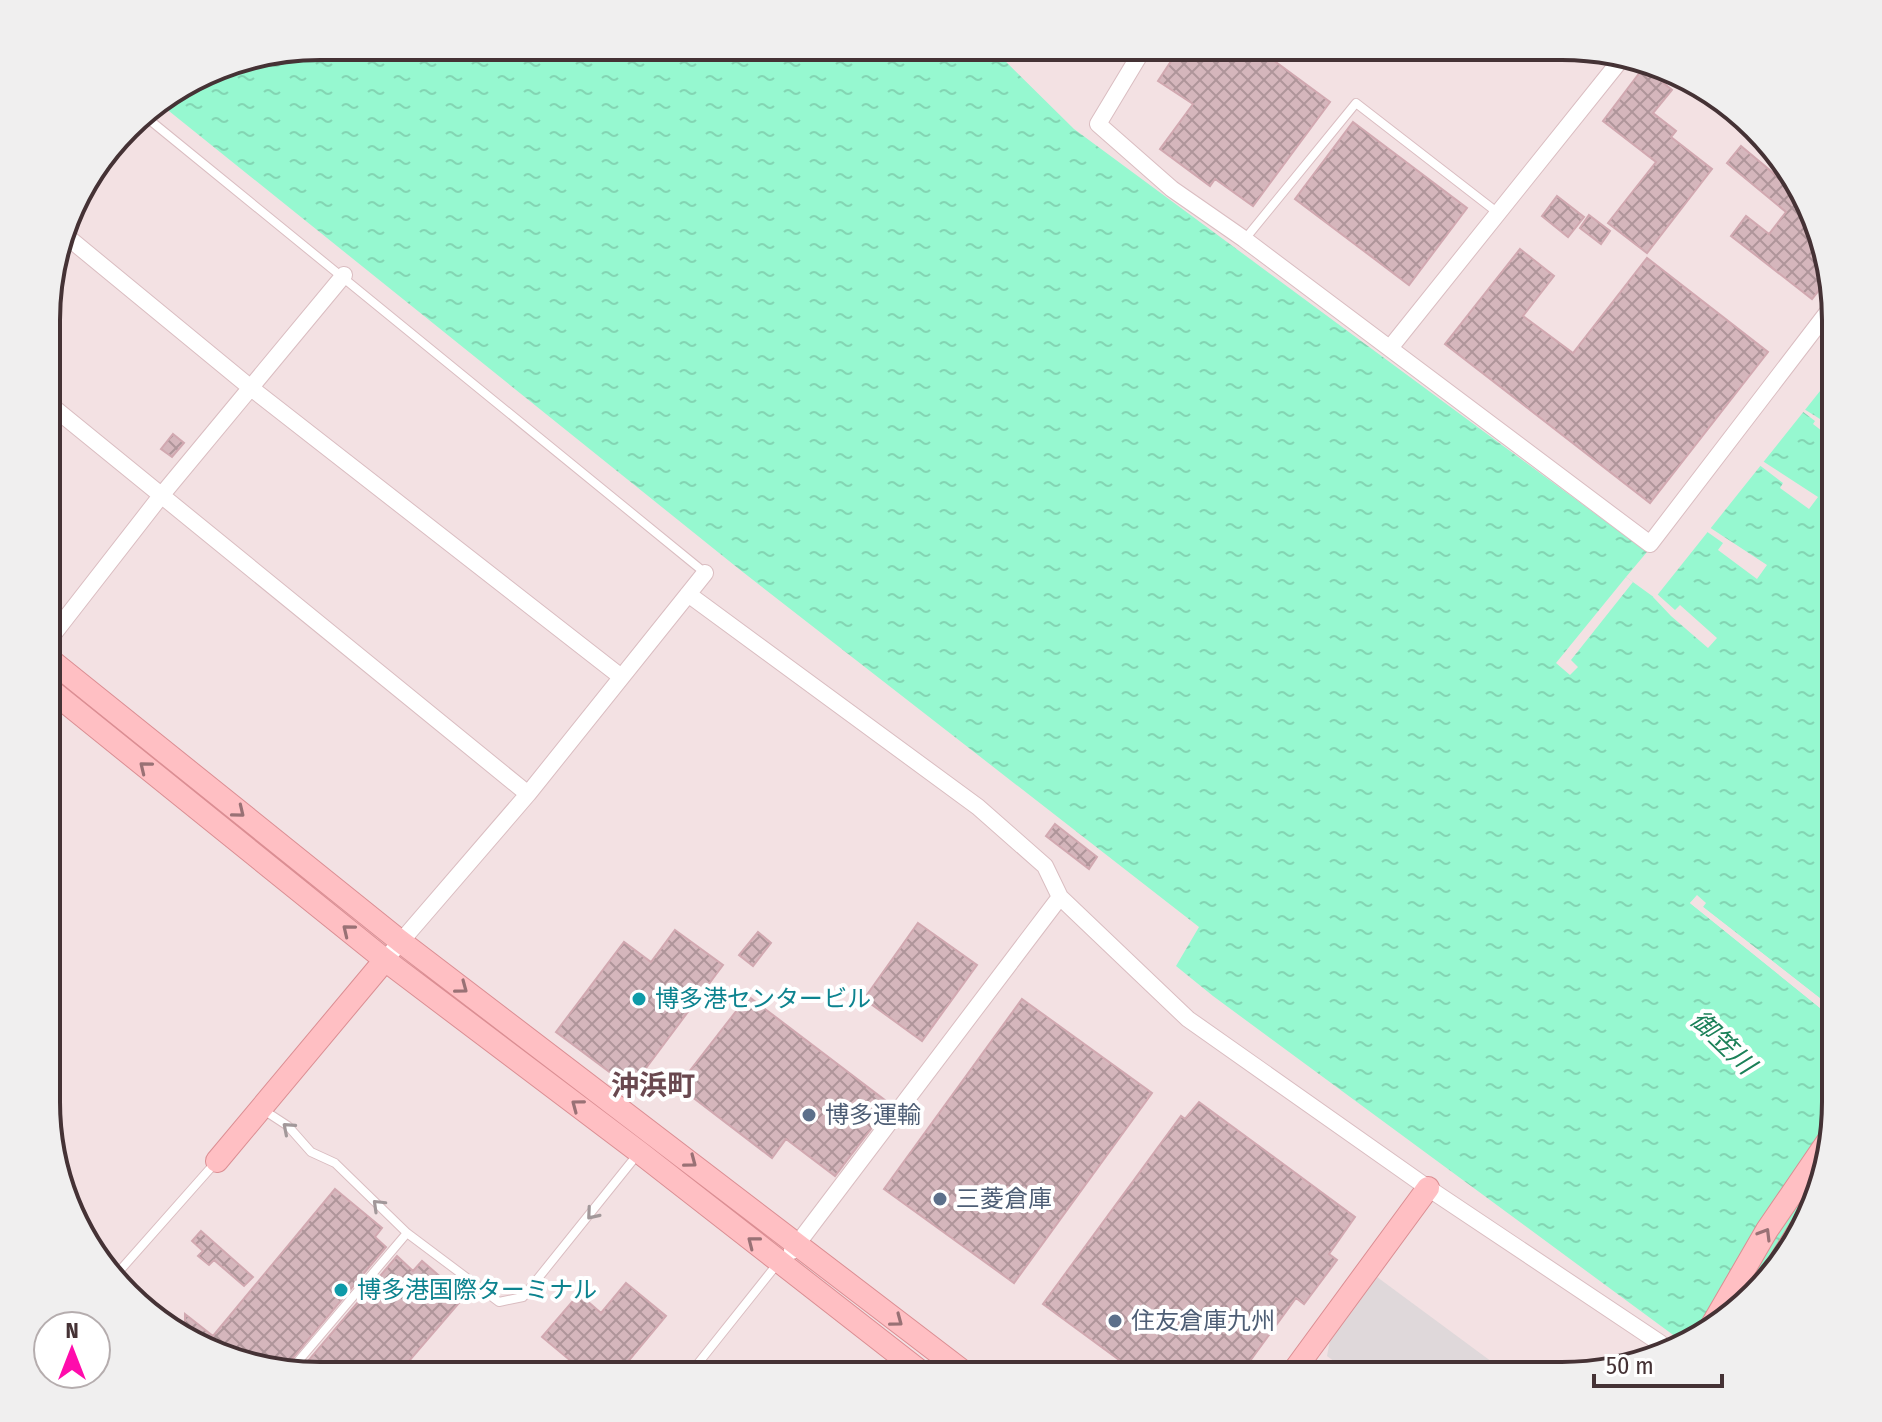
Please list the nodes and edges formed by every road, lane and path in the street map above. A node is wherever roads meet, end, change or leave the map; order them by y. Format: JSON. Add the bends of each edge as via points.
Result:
{"nodes":[{"id":1,"x":1136,"y":61,"type":"edge"},
{"id":2,"x":1616,"y":66,"type":"edge"},
{"id":3,"x":152,"y":122,"type":"edge"},
{"id":4,"x":1499,"y":213,"type":"junction"},
{"id":5,"x":1244,"y":239,"type":"junction"},
{"id":6,"x":73,"y":242,"type":"edge"},
{"id":7,"x":344,"y":275,"type":"junction"},
{"id":8,"x":1822,"y":319,"type":"edge"},
{"id":9,"x":1390,"y":348,"type":"junction"},
{"id":10,"x":251,"y":388,"type":"junction"},
{"id":11,"x":60,"y":413,"type":"edge"},
{"id":12,"x":160,"y":497,"type":"junction"},
{"id":13,"x":705,"y":573,"type":"joint"},
{"id":14,"x":688,"y":594,"type":"junction"},
{"id":15,"x":60,"y":625,"type":"edge"},
{"id":16,"x":60,"y":668,"type":"edge"},
{"id":17,"x":620,"y":676,"type":"junction"},
{"id":18,"x":60,"y":698,"type":"edge"},
{"id":19,"x":528,"y":794,"type":"junction"},
{"id":20,"x":1060,"y":897,"type":"junction"},
{"id":21,"x":400,"y":941,"type":"junction"},
{"id":22,"x":385,"y":960,"type":"junction"},
{"id":23,"x":261,"y":1108,"type":"junction"},
{"id":24,"x":655,"y":1135,"type":"junction"},
{"id":25,"x":639,"y":1152,"type":"junction"},
{"id":26,"x":1815,"y":1160,"type":"edge"},
{"id":27,"x":217,"y":1161,"type":"joint"},
{"id":28,"x":1428,"y":1188,"type":"junction"},
{"id":29,"x":407,"y":1233,"type":"junction"},
{"id":30,"x":799,"y":1245,"type":"junction"},
{"id":31,"x":778,"y":1263,"type":"junction"},
{"id":32,"x":121,"y":1269,"type":"edge"},
{"id":33,"x":1724,"y":1305,"type":"edge"},
{"id":34,"x":1659,"y":1343,"type":"edge"},
{"id":35,"x":299,"y":1361,"type":"edge"},
{"id":36,"x":700,"y":1361,"type":"edge"},
{"id":37,"x":907,"y":1361,"type":"edge"},
{"id":38,"x":950,"y":1362,"type":"edge"},
{"id":39,"x":1300,"y":1362,"type":"edge"}],
"edges":[{"from":1,"to":5,"type":"street","via":[[1098,124],[1172,189]]},
{"from":2,"to":4,"type":"street"},
{"from":3,"to":7,"type":"lane"},
{"from":4,"to":5,"type":"lane","via":[[1356,103]]},
{"from":4,"to":9,"type":"street"},
{"from":5,"to":9,"type":"street"},
{"from":6,"to":10,"type":"street"},
{"from":7,"to":10,"type":"street"},
{"from":7,"to":13,"type":"lane"},
{"from":8,"to":9,"type":"street","via":[[1650,544]]},
{"from":10,"to":12,"type":"street"},
{"from":10,"to":17,"type":"street"},
{"from":11,"to":12,"type":"street"},
{"from":12,"to":15,"type":"street"},
{"from":12,"to":19,"type":"street"},
{"from":13,"to":14,"type":"street"},
{"from":14,"to":17,"type":"street"},
{"from":14,"to":20,"type":"street","via":[[978,807],[1045,866]]},
{"from":16,"to":21,"type":"street","one_way":true},
{"from":17,"to":19,"type":"street"},
{"from":22,"to":18,"type":"street","one_way":true},
{"from":19,"to":21,"type":"street"},
{"from":20,"to":28,"type":"street","via":[[1188,1019]]},
{"from":20,"to":30,"type":"street"},
{"from":21,"to":22,"type":"street"},
{"from":21,"to":24,"type":"street","one_way":true},
{"from":22,"to":23,"type":"street"},
{"from":25,"to":22,"type":"street","one_way":true},
{"from":23,"to":27,"type":"street"},
{"from":29,"to":23,"type":"lane","one_way":true,"via":[[335,1163],[311,1152],[288,1126]]},
{"from":24,"to":25,"type":"lane"},
{"from":24,"to":30,"type":"street","one_way":true},
{"from":25,"to":29,"type":"lane","one_way":true,"via":[[523,1297],[499,1302]]},
{"from":31,"to":25,"type":"street","one_way":true},
{"from":33,"to":26,"type":"street","one_way":true},
{"from":27,"to":32,"type":"lane"},
{"from":28,"to":34,"type":"street"},
{"from":28,"to":39,"type":"street"},
{"from":29,"to":35,"type":"lane"},
{"from":30,"to":31,"type":"street"},
{"from":30,"to":38,"type":"street","one_way":true},
{"from":31,"to":36,"type":"lane"},
{"from":31,"to":37,"type":"street"}]}
